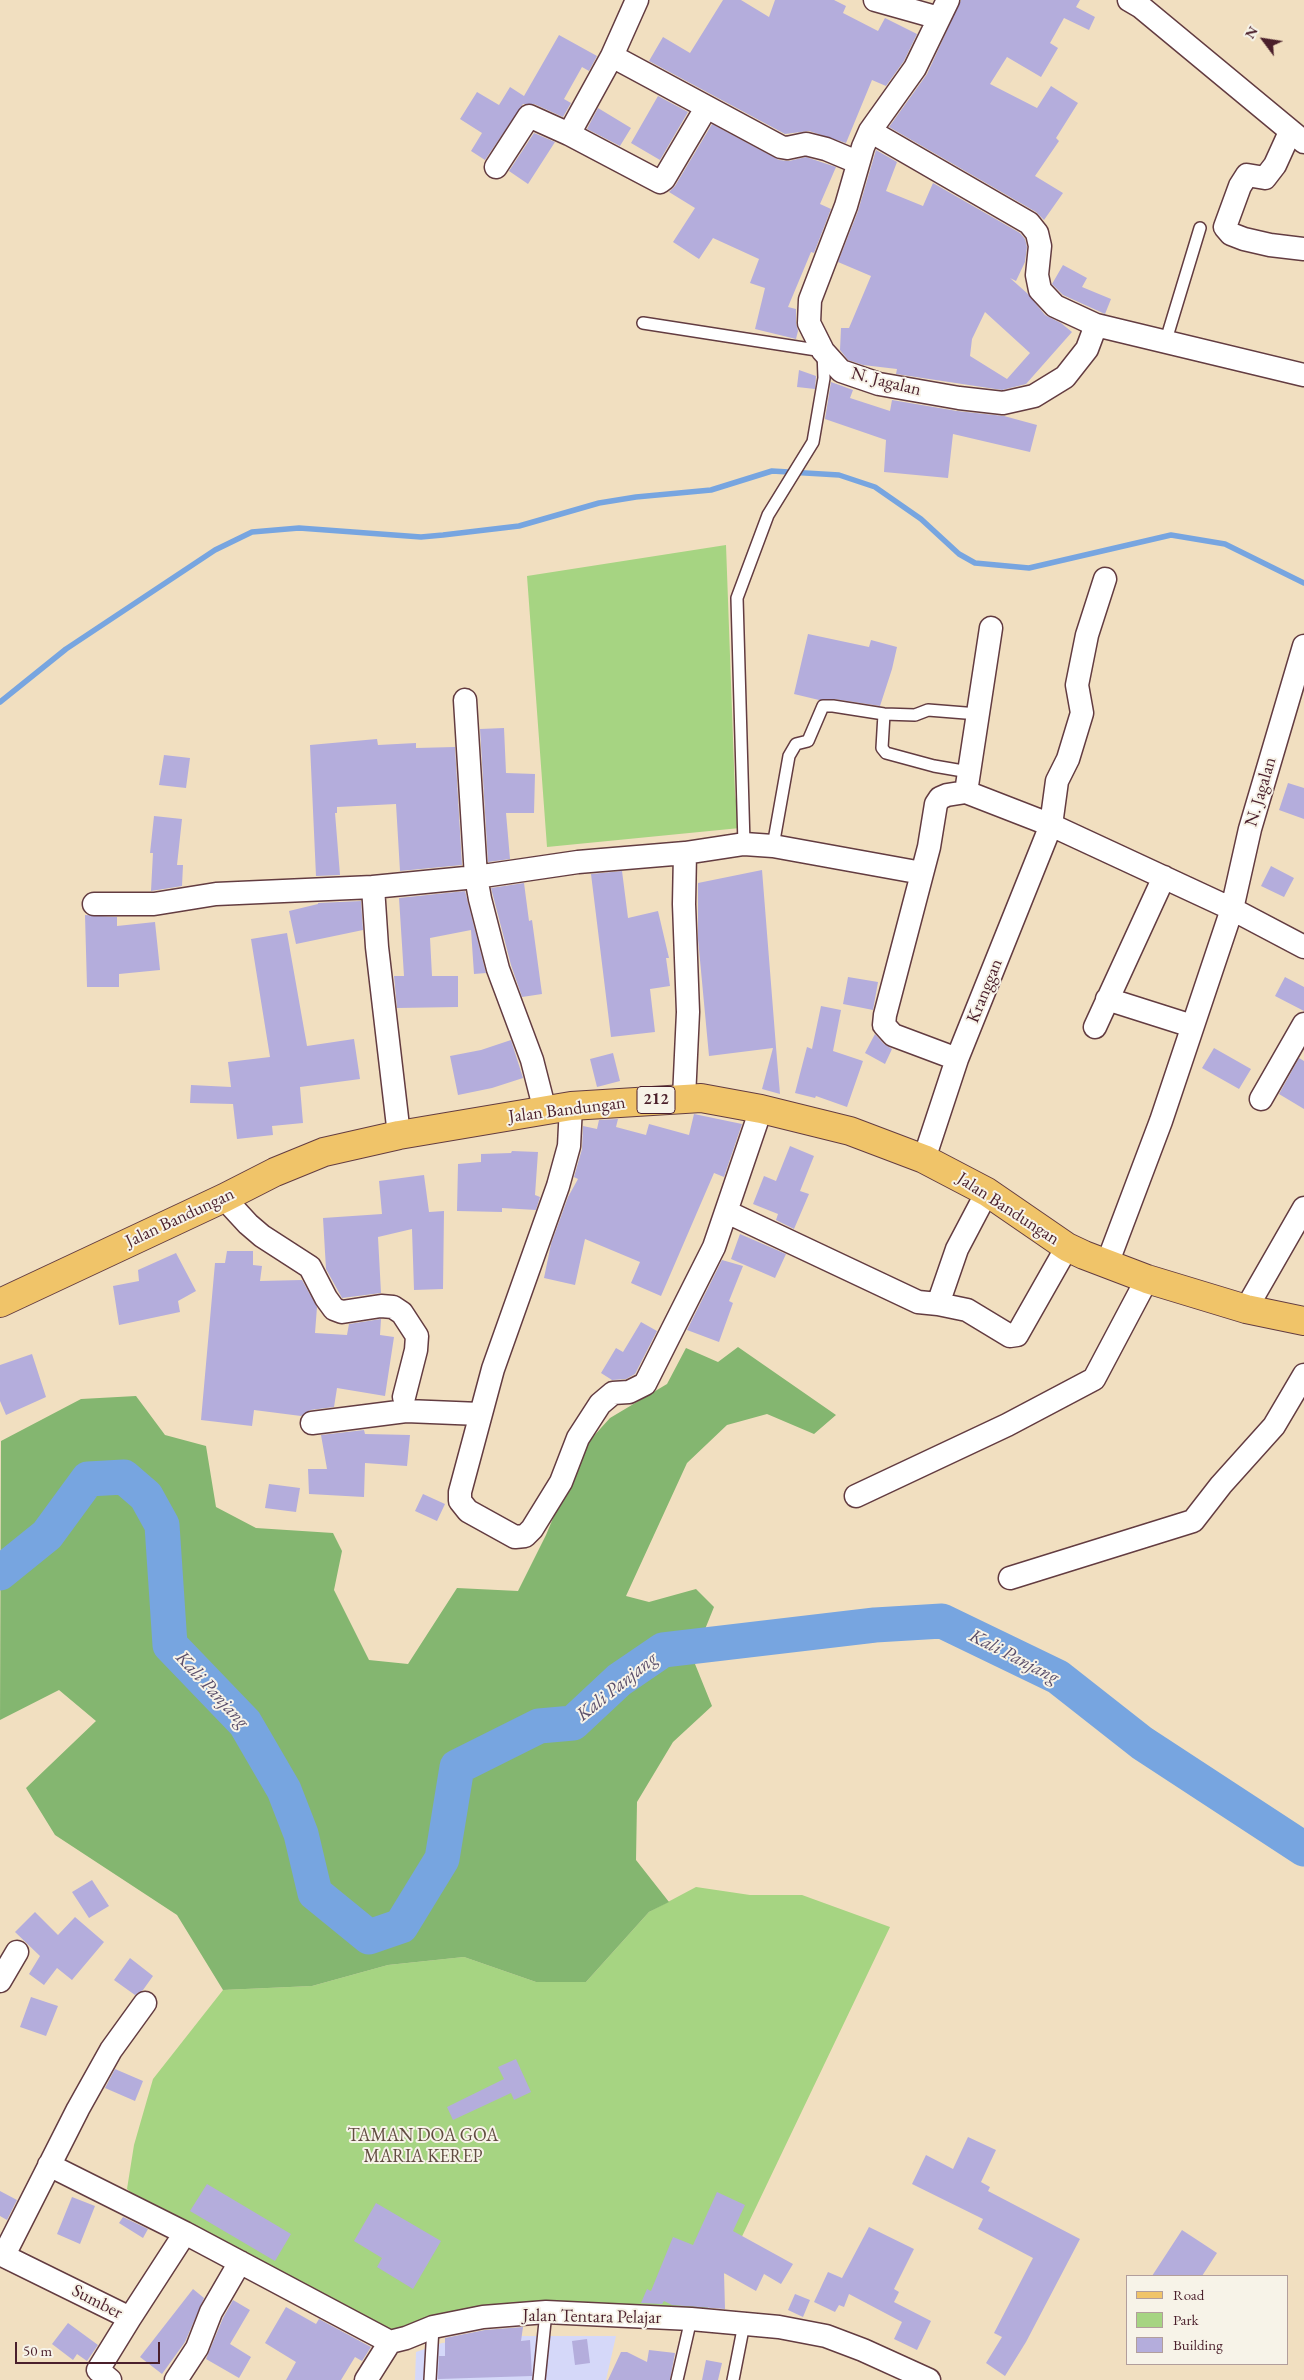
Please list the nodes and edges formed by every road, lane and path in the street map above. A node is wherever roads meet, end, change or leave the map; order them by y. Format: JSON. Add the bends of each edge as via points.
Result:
{"nodes":[{"id":1,"x":637,"y":0,"type":"edge"},
{"id":2,"x":875,"y":0,"type":"edge"},
{"id":3,"x":1128,"y":0,"type":"edge"},
{"id":4,"x":944,"y":9,"type":"edge"},
{"id":5,"x":612,"y":56,"type":"junction"},
{"id":6,"x":706,"y":108,"type":"junction"},
{"id":7,"x":870,"y":131,"type":"junction"},
{"id":8,"x":569,"y":134,"type":"junction"},
{"id":9,"x":1297,"y":137,"type":"edge"},
{"id":10,"x":857,"y":162,"type":"junction"},
{"id":11,"x":496,"y":168,"type":"dead end"},
{"id":12,"x":1200,"y":228,"type":"dead end"},
{"id":13,"x":1304,"y":249,"type":"edge"},
{"id":14,"x":643,"y":323,"type":"dead end"},
{"id":15,"x":1096,"y":325,"type":"junction"},
{"id":16,"x":1166,"y":340,"type":"junction"},
{"id":17,"x":823,"y":350,"type":"junction"},
{"id":18,"x":1304,"y":375,"type":"edge"},
{"id":19,"x":1106,"y":579,"type":"dead end"},
{"id":20,"x":990,"y":628,"type":"dead end"},
{"id":21,"x":1304,"y":646,"type":"edge"},
{"id":22,"x":1300,"y":678,"type":"edge"},
{"id":23,"x":465,"y":700,"type":"dead end"},
{"id":24,"x":884,"y":714,"type":"junction"},
{"id":25,"x":978,"y":714,"type":"junction"},
{"id":26,"x":967,"y":782,"type":"junction"},
{"id":27,"x":1051,"y":824,"type":"junction"},
{"id":28,"x":744,"y":844,"type":"junction"},
{"id":29,"x":773,"y":846,"type":"junction"},
{"id":30,"x":685,"y":853,"type":"junction"},
{"id":31,"x":922,"y":873,"type":"junction"},
{"id":32,"x":476,"y":877,"type":"junction"},
{"id":33,"x":1164,"y":877,"type":"junction"},
{"id":34,"x":373,"y":887,"type":"junction"},
{"id":35,"x":94,"y":904,"type":"dead end"},
{"id":36,"x":1232,"y":909,"type":"junction"},
{"id":37,"x":1304,"y":947,"type":"edge"},
{"id":38,"x":1107,"y":999,"type":"junction"},
{"id":39,"x":1304,"y":1024,"type":"edge"},
{"id":40,"x":1192,"y":1026,"type":"junction"},
{"id":41,"x":1095,"y":1028,"type":"dead end"},
{"id":42,"x":957,"y":1059,"type":"junction"},
{"id":43,"x":684,"y":1098,"type":"junction"},
{"id":44,"x":1261,"y":1099,"type":"dead end"},
{"id":45,"x":571,"y":1106,"type":"junction"},
{"id":46,"x":761,"y":1109,"type":"junction"},
{"id":47,"x":545,"y":1111,"type":"junction"},
{"id":48,"x":399,"y":1135,"type":"junction"},
{"id":49,"x":924,"y":1159,"type":"junction"},
{"id":50,"x":987,"y":1192,"type":"junction"},
{"id":51,"x":224,"y":1198,"type":"junction"},
{"id":52,"x":1304,"y":1208,"type":"edge"},
{"id":53,"x":727,"y":1212,"type":"junction"},
{"id":54,"x":1067,"y":1248,"type":"junction"},
{"id":55,"x":1107,"y":1264,"type":"junction"},
{"id":56,"x":1147,"y":1280,"type":"junction"},
{"id":57,"x":0,"y":1303,"type":"edge"},
{"id":58,"x":938,"y":1304,"type":"junction"},
{"id":59,"x":1246,"y":1309,"type":"junction"},
{"id":60,"x":1304,"y":1321,"type":"edge"},
{"id":61,"x":1304,"y":1375,"type":"edge"},
{"id":62,"x":404,"y":1397,"type":"dead end"},
{"id":63,"x":480,"y":1414,"type":"junction"},
{"id":64,"x":312,"y":1423,"type":"dead end"},
{"id":65,"x":856,"y":1496,"type":"dead end"},
{"id":66,"x":1010,"y":1578,"type":"dead end"},
{"id":67,"x":17,"y":1952,"type":"dead end"},
{"id":68,"x":0,"y":1981,"type":"edge"},
{"id":69,"x":145,"y":2003,"type":"dead end"},
{"id":70,"x":49,"y":2165,"type":"junction"},
{"id":71,"x":185,"y":2233,"type":"junction"},
{"id":72,"x":2,"y":2254,"type":"edge"},
{"id":73,"x":240,"y":2262,"type":"junction"},
{"id":74,"x":546,"y":2312,"type":"junction"},
{"id":75,"x":130,"y":2318,"type":"junction"},
{"id":76,"x":691,"y":2319,"type":"junction"},
{"id":77,"x":744,"y":2324,"type":"junction"},
{"id":78,"x":433,"y":2327,"type":"junction"},
{"id":79,"x":390,"y":2342,"type":"junction"},
{"id":80,"x":110,"y":2380,"type":"edge"},
{"id":81,"x":176,"y":2380,"type":"edge"},
{"id":82,"x":366,"y":2380,"type":"edge"},
{"id":83,"x":430,"y":2380,"type":"edge"},
{"id":84,"x":539,"y":2380,"type":"edge"},
{"id":85,"x":677,"y":2380,"type":"edge"},
{"id":86,"x":734,"y":2380,"type":"edge"},
{"id":87,"x":930,"y":2380,"type":"edge"}],
"edges":[{"from":1,"to":5,"type":"street"},
{"from":2,"to":4,"type":"street"},
{"from":3,"to":9,"type":"street","via":[[1141,6]]},
{"from":4,"to":7,"type":"street","name":"N. Jagalan","via":[[915,68]]},
{"from":5,"to":6,"type":"street"},
{"from":5,"to":8,"type":"street"},
{"from":6,"to":8,"type":"street","via":[[660,182]]},
{"from":6,"to":10,"type":"street","via":[[781,147],[806,144]]},
{"from":7,"to":10,"type":"street","name":"N. Jagalan"},
{"from":7,"to":15,"type":"street","via":[[1029,223],[1037,233],[1040,246],[1037,276],[1040,290],[1055,306]]},
{"from":8,"to":11,"type":"street","via":[[529,116]]},
{"from":9,"to":13,"type":"street","via":[[1265,178],[1247,175],[1225,227],[1244,240]]},
{"from":10,"to":17,"type":"street","name":"N. Jagalan","via":[[846,206],[810,300],[809,323]]},
{"from":12,"to":16,"type":"lane"},
{"from":14,"to":17,"type":"lane"},
{"from":15,"to":16,"type":"street"},
{"from":15,"to":17,"type":"street","name":"N. Jagalan","via":[[1087,349],[1066,376],[1034,396],[1003,403],[879,384],[841,371]]},
{"from":16,"to":18,"type":"street"},
{"from":17,"to":28,"type":"lane","via":[[824,378],[813,442],[768,515],[737,598]]},
{"from":19,"to":27,"type":"street","name":"Kranggan","via":[[1087,635],[1076,686],[1082,712],[1068,759],[1057,781]]},
{"from":20,"to":25,"type":"street"},
{"from":21,"to":22,"type":"street","name":"N. Jagalan"},
{"from":22,"to":36,"type":"street","name":"N. Jagalan","via":[[1250,829]]},
{"from":23,"to":32,"type":"street"},
{"from":24,"to":25,"type":"lane","via":[[914,715],[928,710]]},
{"from":24,"to":26,"type":"lane","via":[[882,748],[886,753],[934,766]]},
{"from":24,"to":29,"type":"lane","via":[[823,706],[808,741],[796,744],[789,756]]},
{"from":25,"to":26,"type":"street"},
{"from":26,"to":27,"type":"street"},
{"from":26,"to":31,"type":"street","via":[[940,798],[936,804]]},
{"from":27,"to":33,"type":"street"},
{"from":27,"to":42,"type":"street","name":"Kranggan"},
{"from":28,"to":29,"type":"street"},
{"from":28,"to":30,"type":"street"},
{"from":29,"to":31,"type":"street"},
{"from":30,"to":32,"type":"street","via":[[578,862]]},
{"from":30,"to":43,"type":"street","via":[[688,1012]]},
{"from":31,"to":42,"type":"street","via":[[884,1024],[893,1035]]},
{"from":32,"to":34,"type":"street"},
{"from":32,"to":47,"type":"street","via":[[498,969],[532,1060]]},
{"from":33,"to":36,"type":"street"},
{"from":33,"to":38,"type":"street"},
{"from":34,"to":35,"type":"street","via":[[216,894],[154,904]]},
{"from":34,"to":48,"type":"street"},
{"from":36,"to":37,"type":"street"},
{"from":36,"to":40,"type":"street"},
{"from":38,"to":40,"type":"street"},
{"from":38,"to":41,"type":"street"},
{"from":39,"to":44,"type":"street"},
{"from":40,"to":55,"type":"street","via":[[1168,1103]]},
{"from":42,"to":49,"type":"street","name":"Kranggan"},
{"from":43,"to":45,"type":"main road","name":"Jalan Bandungan","number":"212"},
{"from":43,"to":46,"type":"main road","name":"Jalan Bandungan","number":"212","via":[[711,1099]]},
{"from":45,"to":47,"type":"main road","name":"Jalan Bandungan","number":"212"},
{"from":45,"to":63,"type":"street","via":[[569,1146],[558,1186]]},
{"from":46,"to":49,"type":"main road","name":"Jalan Bandungan","number":"212","via":[[850,1131]]},
{"from":46,"to":53,"type":"street"},
{"from":47,"to":48,"type":"main road","name":"Jalan Bandungan","number":"212"},
{"from":48,"to":51,"type":"main road","name":"Jalan Bandungan","number":"212","via":[[324,1152]]},
{"from":49,"to":50,"type":"main road","name":"Jalan Bandungan","number":"212"},
{"from":50,"to":54,"type":"main road","name":"Jalan Bandungan","number":"212"},
{"from":50,"to":58,"type":"street","via":[[957,1249]]},
{"from":51,"to":57,"type":"main road","name":"Jalan Bandungan","number":"212"},
{"from":51,"to":62,"type":"street","via":[[262,1236],[310,1267],[334,1309],[342,1312],[380,1306],[393,1307],[402,1313],[417,1336]]},
{"from":52,"to":59,"type":"street"},
{"from":53,"to":58,"type":"street","via":[[918,1302]]},
{"from":53,"to":63,"type":"street","via":[[714,1247],[645,1384],[629,1392],[613,1393],[600,1404],[578,1438],[561,1482],[532,1529],[524,1536],[512,1536],[468,1511],[460,1501]]},
{"from":54,"to":55,"type":"main road","name":"Jalan Bandungan","number":"212"},
{"from":54,"to":58,"type":"street","via":[[1017,1336],[1010,1336],[967,1310]]},
{"from":55,"to":56,"type":"main road","name":"Jalan Bandungan","number":"212"},
{"from":56,"to":59,"type":"main road","name":"Jalan Bandungan","number":"212"},
{"from":56,"to":65,"type":"street","via":[[1094,1379],[1007,1425]]},
{"from":59,"to":60,"type":"main road","name":"Jalan Bandungan","number":"212"},
{"from":61,"to":66,"type":"street","via":[[1274,1426],[1193,1521]]},
{"from":63,"to":64,"type":"street","via":[[406,1411]]},
{"from":67,"to":68,"type":"street"},
{"from":69,"to":70,"type":"street","via":[[111,2050]]},
{"from":70,"to":71,"type":"street"},
{"from":70,"to":72,"type":"street"},
{"from":71,"to":73,"type":"street"},
{"from":71,"to":75,"type":"street","name":"Sumber"},
{"from":72,"to":75,"type":"street","name":"Sumber"},
{"from":73,"to":79,"type":"street"},
{"from":73,"to":81,"type":"street","via":[[211,2312],[197,2348]]},
{"from":74,"to":76,"type":"street","name":"Jalan Tentara Pelajar"},
{"from":74,"to":78,"type":"street","name":"Jalan Tentara Pelajar","via":[[483,2317]]},
{"from":74,"to":84,"type":"lane"},
{"from":75,"to":80,"type":"street","via":[[98,2370]]},
{"from":76,"to":77,"type":"street","name":"Jalan Tentara Pelajar"},
{"from":76,"to":85,"type":"lane"},
{"from":77,"to":86,"type":"lane"},
{"from":77,"to":87,"type":"street","name":"Jalan Tentara Pelajar","via":[[826,2336]]},
{"from":78,"to":79,"type":"street","name":"Jalan Tentara Pelajar"},
{"from":78,"to":83,"type":"lane"},
{"from":79,"to":82,"type":"street"}]}
